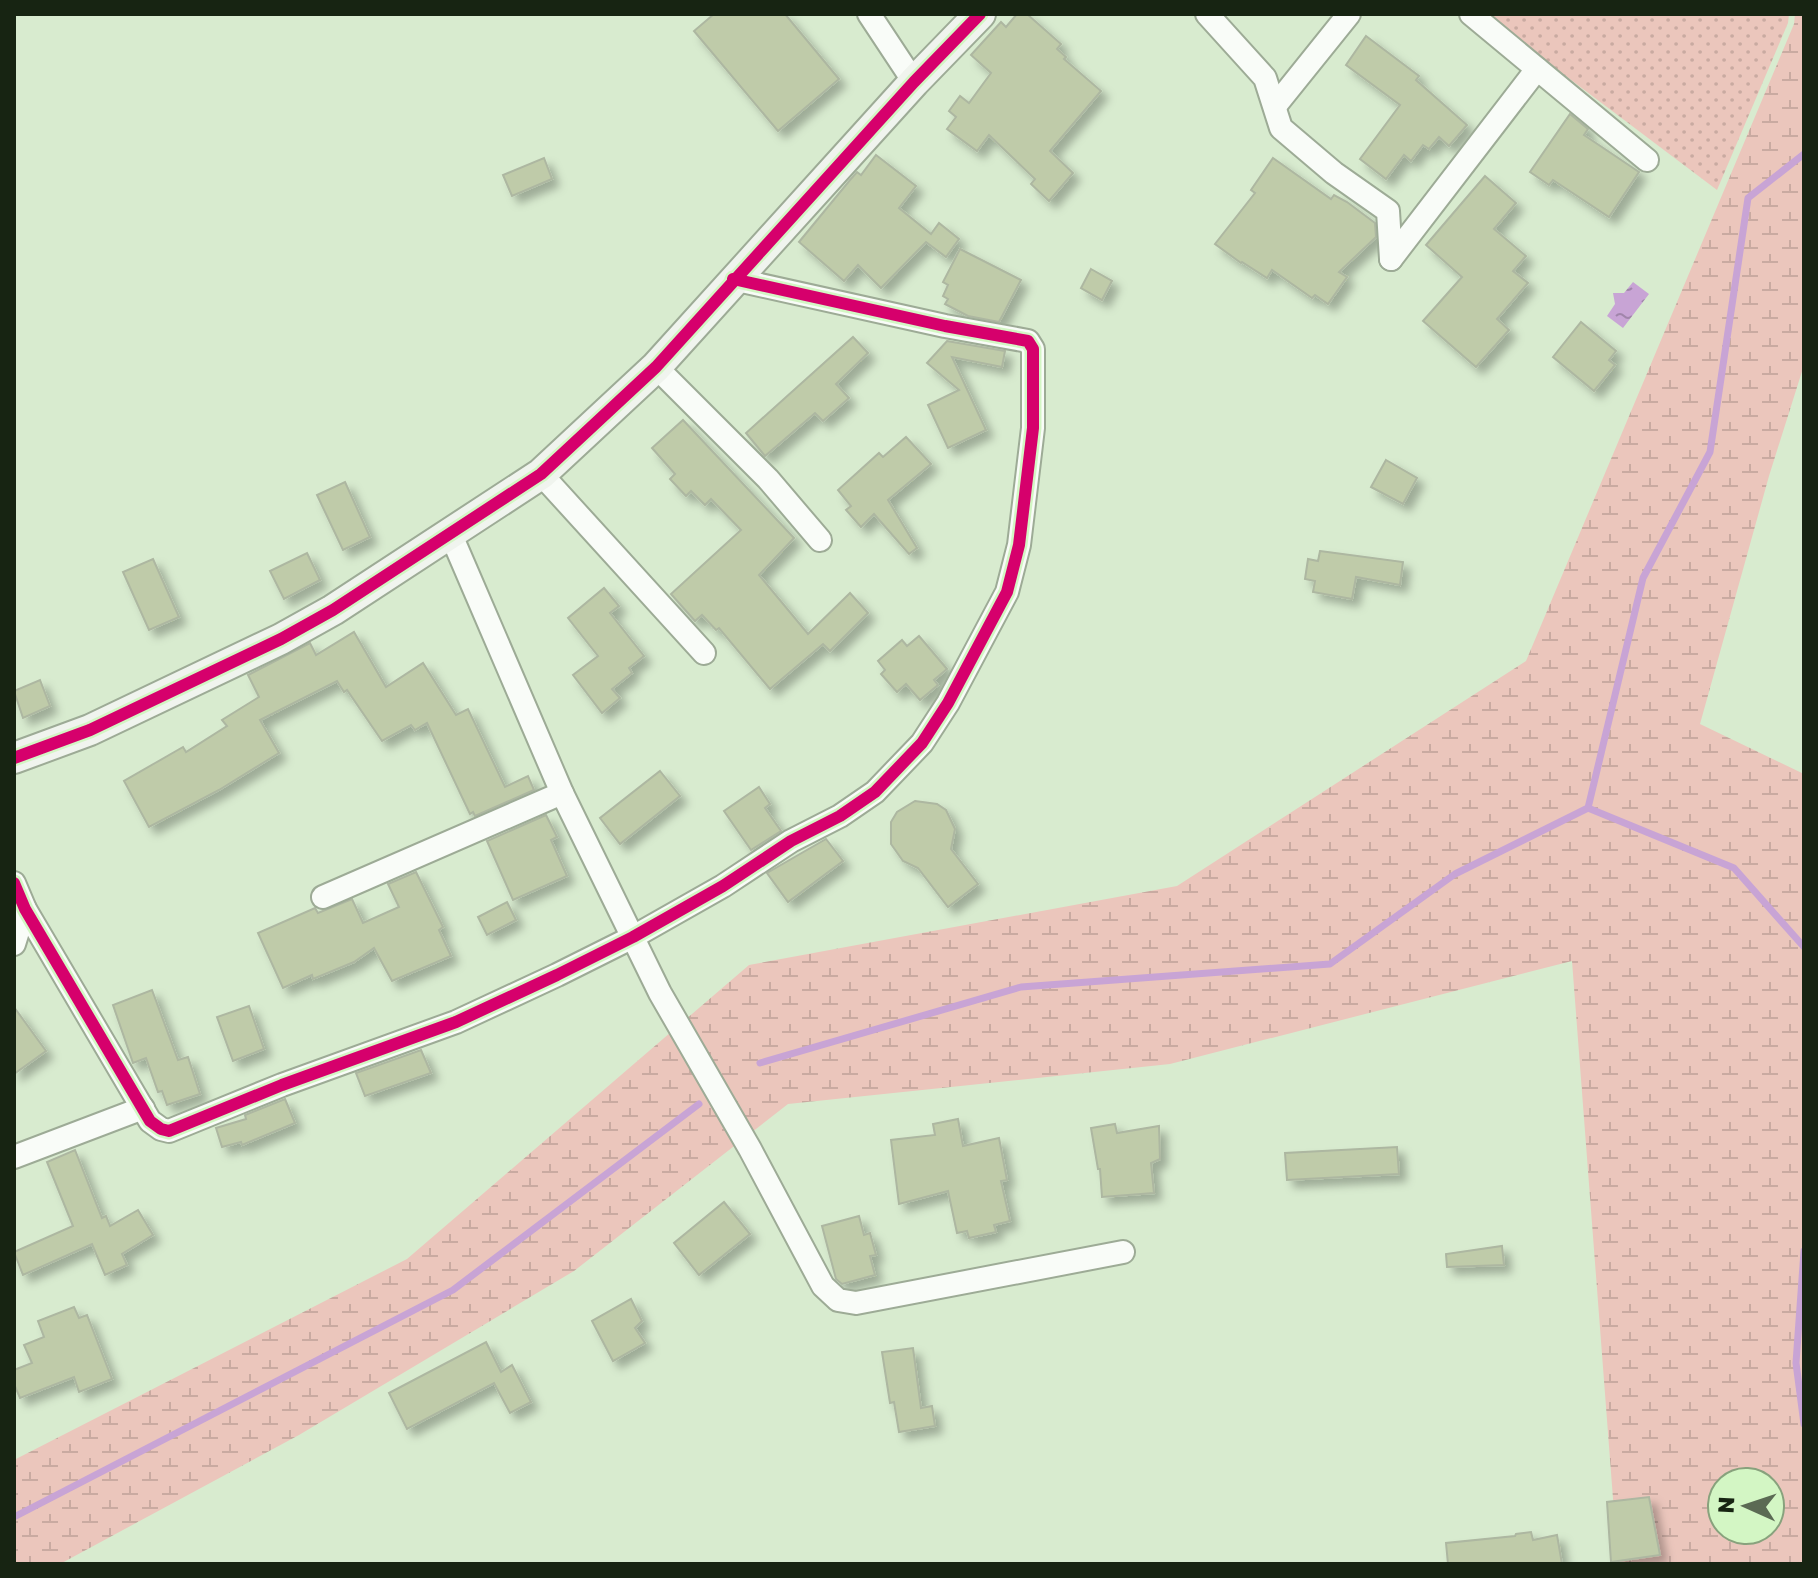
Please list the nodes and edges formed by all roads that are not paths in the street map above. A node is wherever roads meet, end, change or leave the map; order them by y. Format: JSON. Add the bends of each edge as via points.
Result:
{"nodes":[{"id":1,"x":869,"y":14,"type":"edge"},
{"id":2,"x":980,"y":14,"type":"edge"},
{"id":3,"x":1207,"y":14,"type":"edge"},
{"id":4,"x":1349,"y":14,"type":"edge"},
{"id":5,"x":1471,"y":14,"type":"edge"},
{"id":6,"x":1537,"y":69,"type":"junction"},
{"id":7,"x":914,"y":82,"type":"junction"},
{"id":8,"x":1275,"y":106,"type":"junction"},
{"id":9,"x":1647,"y":160,"type":"dead end"},
{"id":10,"x":733,"y":279,"type":"junction"},
{"id":11,"x":656,"y":367,"type":"junction"},
{"id":12,"x":541,"y":474,"type":"junction"},
{"id":13,"x":451,"y":535,"type":"junction"},
{"id":14,"x":820,"y":540,"type":"dead end"},
{"id":15,"x":704,"y":653,"type":"dead end"},
{"id":16,"x":15,"y":754,"type":"edge"},
{"id":17,"x":562,"y":793,"type":"junction"},
{"id":18,"x":14,"y":883,"type":"edge"},
{"id":19,"x":323,"y":897,"type":"dead end"},
{"id":20,"x":25,"y":909,"type":"junction"},
{"id":21,"x":633,"y":937,"type":"junction"},
{"id":22,"x":14,"y":944,"type":"edge"},
{"id":23,"x":143,"y":1108,"type":"junction"},
{"id":24,"x":14,"y":1157,"type":"edge"},
{"id":25,"x":1123,"y":1252,"type":"dead end"}],
"edges":[{"from":1,"to":7,"type":"street"},
{"from":2,"to":7,"type":"street"},
{"from":3,"to":8,"type":"street","via":[[1265,78]]},
{"from":4,"to":8,"type":"street"},
{"from":5,"to":6,"type":"street"},
{"from":6,"to":8,"type":"street","via":[[1391,259],[1388,211],[1281,128]]},
{"from":6,"to":9,"type":"street"},
{"from":7,"to":10,"type":"street"},
{"from":10,"to":11,"type":"street"},
{"from":10,"to":21,"type":"street","via":[[1028,341],[1035,366],[1033,428],[1019,545],[1007,592],[948,703],[896,772],[840,816]]},
{"from":11,"to":12,"type":"street"},
{"from":11,"to":14,"type":"street","via":[[768,479]]},
{"from":12,"to":13,"type":"street"},
{"from":12,"to":15,"type":"street"},
{"from":13,"to":16,"type":"street","via":[[281,639],[90,730]]},
{"from":13,"to":17,"type":"street"},
{"from":17,"to":19,"type":"street"},
{"from":17,"to":21,"type":"street"},
{"from":18,"to":20,"type":"street"},
{"from":20,"to":22,"type":"street"},
{"from":20,"to":23,"type":"street"},
{"from":21,"to":23,"type":"street","via":[[456,1022],[176,1130],[161,1129]]},
{"from":21,"to":25,"type":"street","via":[[823,1286],[838,1300],[856,1303]]},
{"from":23,"to":24,"type":"street"}]}
